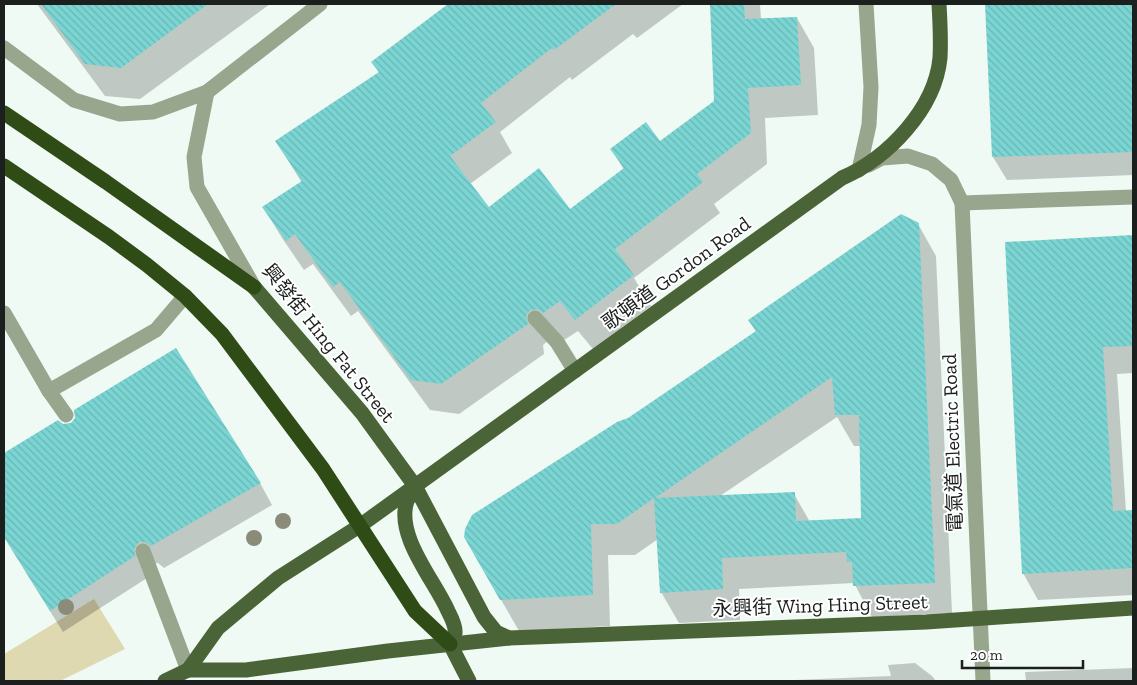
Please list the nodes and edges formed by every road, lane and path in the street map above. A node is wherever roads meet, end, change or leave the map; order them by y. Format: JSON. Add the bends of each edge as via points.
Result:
{"nodes":[{"id":1,"x":320,"y":4,"type":"edge"},
{"id":2,"x":866,"y":4,"type":"edge"},
{"id":3,"x":939,"y":4,"type":"edge"},
{"id":4,"x":4,"y":48,"type":"edge"},
{"id":5,"x":207,"y":92,"type":"junction"},
{"id":6,"x":4,"y":113,"type":"edge"},
{"id":7,"x":4,"y":166,"type":"edge"},
{"id":8,"x":859,"y":170,"type":"junction"},
{"id":9,"x":1133,"y":197,"type":"edge"},
{"id":10,"x":962,"y":203,"type":"junction"},
{"id":11,"x":254,"y":287,"type":"junction"},
{"id":12,"x":185,"y":296,"type":"junction"},
{"id":13,"x":4,"y":313,"type":"edge"},
{"id":14,"x":534,"y":318,"type":"dead end"},
{"id":15,"x":575,"y":371,"type":"junction"},
{"id":16,"x":49,"y":391,"type":"junction"},
{"id":17,"x":66,"y":415,"type":"dead end"},
{"id":18,"x":416,"y":486,"type":"junction"},
{"id":19,"x":361,"y":525,"type":"junction"},
{"id":20,"x":143,"y":551,"type":"dead end"},
{"id":21,"x":1133,"y":608,"type":"edge"},
{"id":22,"x":980,"y":619,"type":"junction"},
{"id":23,"x":509,"y":638,"type":"junction"},
{"id":24,"x":450,"y":644,"type":"junction"},
{"id":25,"x":188,"y":670,"type":"junction"},
{"id":26,"x":166,"y":681,"type":"edge"},
{"id":27,"x":469,"y":681,"type":"edge"},
{"id":28,"x":984,"y":681,"type":"edge"}],
"edges":[{"from":1,"to":5,"type":"street"},
{"from":2,"to":8,"type":"street","via":[[871,87],[869,125]]},
{"from":3,"to":8,"type":"main road","via":[[940,59],[930,93],[912,124],[888,149]]},
{"from":4,"to":5,"type":"street","via":[[74,100],[120,114],[153,112]]},
{"from":5,"to":11,"type":"street","name":"興發街 Hing Fat Street","via":[[194,158],[197,187]]},
{"from":6,"to":11,"type":"highway"},
{"from":7,"to":12,"type":"highway","via":[[110,237]]},
{"from":8,"to":10,"type":"street","name":"歌頓道 Gordon Road","via":[[882,158],[908,156],[932,164],[952,180]]},
{"from":8,"to":15,"type":"main road","name":"歌頓道 Gordon Road","via":[[842,178]]},
{"from":9,"to":10,"type":"street"},
{"from":10,"to":22,"type":"street","name":"電氣道 Electric Road"},
{"from":11,"to":18,"type":"main road","name":"興發街 Hing Fat Street","via":[[362,413]]},
{"from":12,"to":16,"type":"street","via":[[156,330]]},
{"from":12,"to":19,"type":"highway","via":[[222,334],[280,409]]},
{"from":13,"to":16,"type":"street"},
{"from":14,"to":15,"type":"street","via":[[556,342]]},
{"from":15,"to":18,"type":"main road","name":"歌頓道 Gordon Road"},
{"from":16,"to":17,"type":"street"},
{"from":18,"to":19,"type":"main road","name":"歌頓道 Gordon Road"},
{"from":18,"to":23,"type":"main road","name":"興發街 Hing Fat Street","via":[[484,617],[496,632]]},
{"from":18,"to":24,"type":"main road","via":[[407,502],[407,528],[413,549],[452,618],[455,632]]},
{"from":19,"to":24,"type":"highway","via":[[416,612]]},
{"from":19,"to":25,"type":"main road","name":"歌頓道 Gordon Road","via":[[278,578],[225,621]]},
{"from":20,"to":25,"type":"street"},
{"from":21,"to":22,"type":"main road","name":"永興街 Wing Hing Street"},
{"from":22,"to":23,"type":"main road","name":"永興街 Wing Hing Street"},
{"from":22,"to":28,"type":"street","name":"電氣道 Electric Road"},
{"from":23,"to":24,"type":"main road","name":"永興街 Wing Hing Street"},
{"from":24,"to":25,"type":"main road","name":"永興街 Wing Hing Street","via":[[246,670]]},
{"from":24,"to":27,"type":"main road"},
{"from":25,"to":26,"type":"main road"}]}
